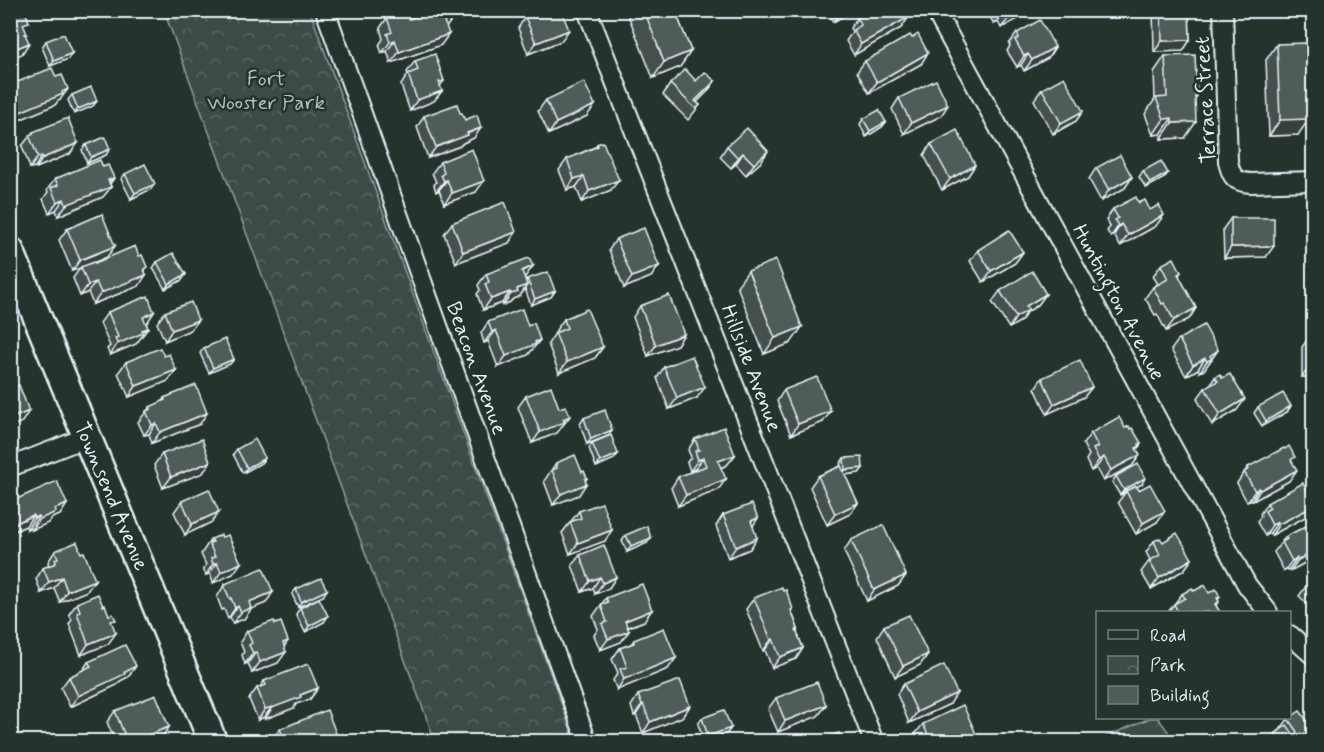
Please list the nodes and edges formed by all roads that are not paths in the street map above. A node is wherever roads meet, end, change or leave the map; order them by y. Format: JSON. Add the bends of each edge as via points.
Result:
{"nodes":[{"id":1,"x":325,"y":10,"type":"edge"},
{"id":2,"x":587,"y":10,"type":"edge"},
{"id":3,"x":935,"y":10,"type":"edge"},
{"id":4,"x":1222,"y":10,"type":"edge"},
{"id":5,"x":1314,"y":182,"type":"edge"},
{"id":6,"x":10,"y":251,"type":"edge"},
{"id":7,"x":87,"y":436,"type":"junction"},
{"id":8,"x":10,"y":467,"type":"edge"},
{"id":9,"x":1267,"y":611,"type":"edge"},
{"id":10,"x":1291,"y":636,"type":"edge"},
{"id":11,"x":1314,"y":656,"type":"edge"},
{"id":12,"x":213,"y":741,"type":"edge"},
{"id":13,"x":587,"y":741,"type":"edge"},
{"id":14,"x":874,"y":741,"type":"edge"}],
"edges":[{"from":1,"to":13,"type":"street","name":"Beacon Avenue"},
{"from":2,"to":14,"type":"street","name":"Hillside Avenue"},
{"from":3,"to":9,"type":"street","name":"Huntington Avenue","via":[[1247,585]]},
{"from":4,"to":5,"type":"street","name":"Terrace Street","via":[[1228,161],[1233,177],[1251,183]]},
{"from":6,"to":7,"type":"main road","name":"Townsend Avenue"},
{"from":7,"to":8,"type":"street"},
{"from":7,"to":12,"type":"main road","name":"Townsend Avenue"},
{"from":10,"to":11,"type":"street"}]}
